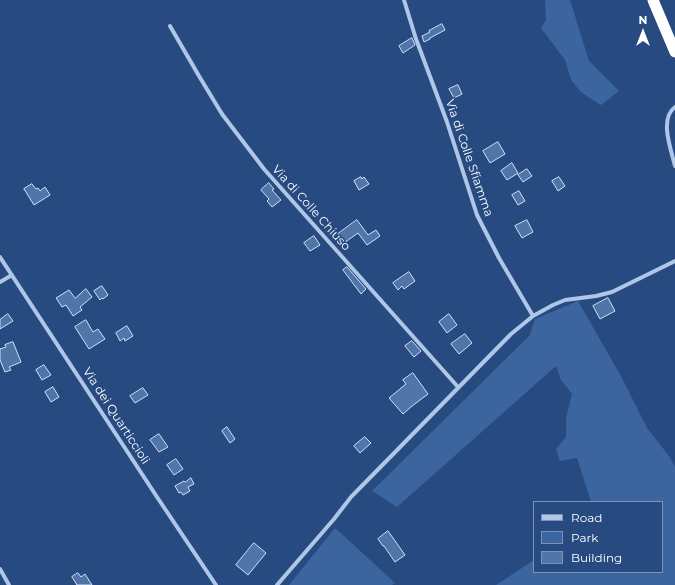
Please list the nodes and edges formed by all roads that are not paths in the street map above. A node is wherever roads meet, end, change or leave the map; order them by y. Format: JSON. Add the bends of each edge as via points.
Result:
{"nodes":[{"id":1,"x":404,"y":0,"type":"edge"},
{"id":2,"x":653,"y":0,"type":"edge"},
{"id":3,"x":170,"y":26,"type":"dead end"},
{"id":4,"x":675,"y":52,"type":"edge"},
{"id":5,"x":675,"y":107,"type":"edge"},
{"id":6,"x":675,"y":166,"type":"edge"},
{"id":7,"x":0,"y":257,"type":"edge"},
{"id":8,"x":675,"y":261,"type":"edge"},
{"id":9,"x":12,"y":275,"type":"junction"},
{"id":10,"x":0,"y":282,"type":"edge"},
{"id":11,"x":533,"y":316,"type":"junction"},
{"id":12,"x":458,"y":387,"type":"junction"},
{"id":13,"x":0,"y":569,"type":"edge"},
{"id":14,"x":9,"y":585,"type":"edge"},
{"id":15,"x":216,"y":585,"type":"edge"},
{"id":16,"x":277,"y":585,"type":"edge"}],
"edges":[{"from":1,"to":11,"type":"street","name":"Via di Colle Sfiamma","via":[[477,215]]},
{"from":2,"to":4,"type":"highway"},
{"from":3,"to":12,"type":"street","name":"Via di Colle Chiuso","via":[[222,114],[264,169]]},
{"from":5,"to":6,"type":"street","via":[[668,115],[667,131]]},
{"from":7,"to":9,"type":"street","name":"Via dei Quarticcioli"},
{"from":8,"to":11,"type":"street","via":[[612,292],[565,300]]},
{"from":9,"to":10,"type":"street"},
{"from":9,"to":15,"type":"street","name":"Via dei Quarticcioli"},
{"from":11,"to":12,"type":"street","via":[[511,334]]},
{"from":12,"to":16,"type":"street","via":[[351,497]]},
{"from":13,"to":14,"type":"street"}]}
